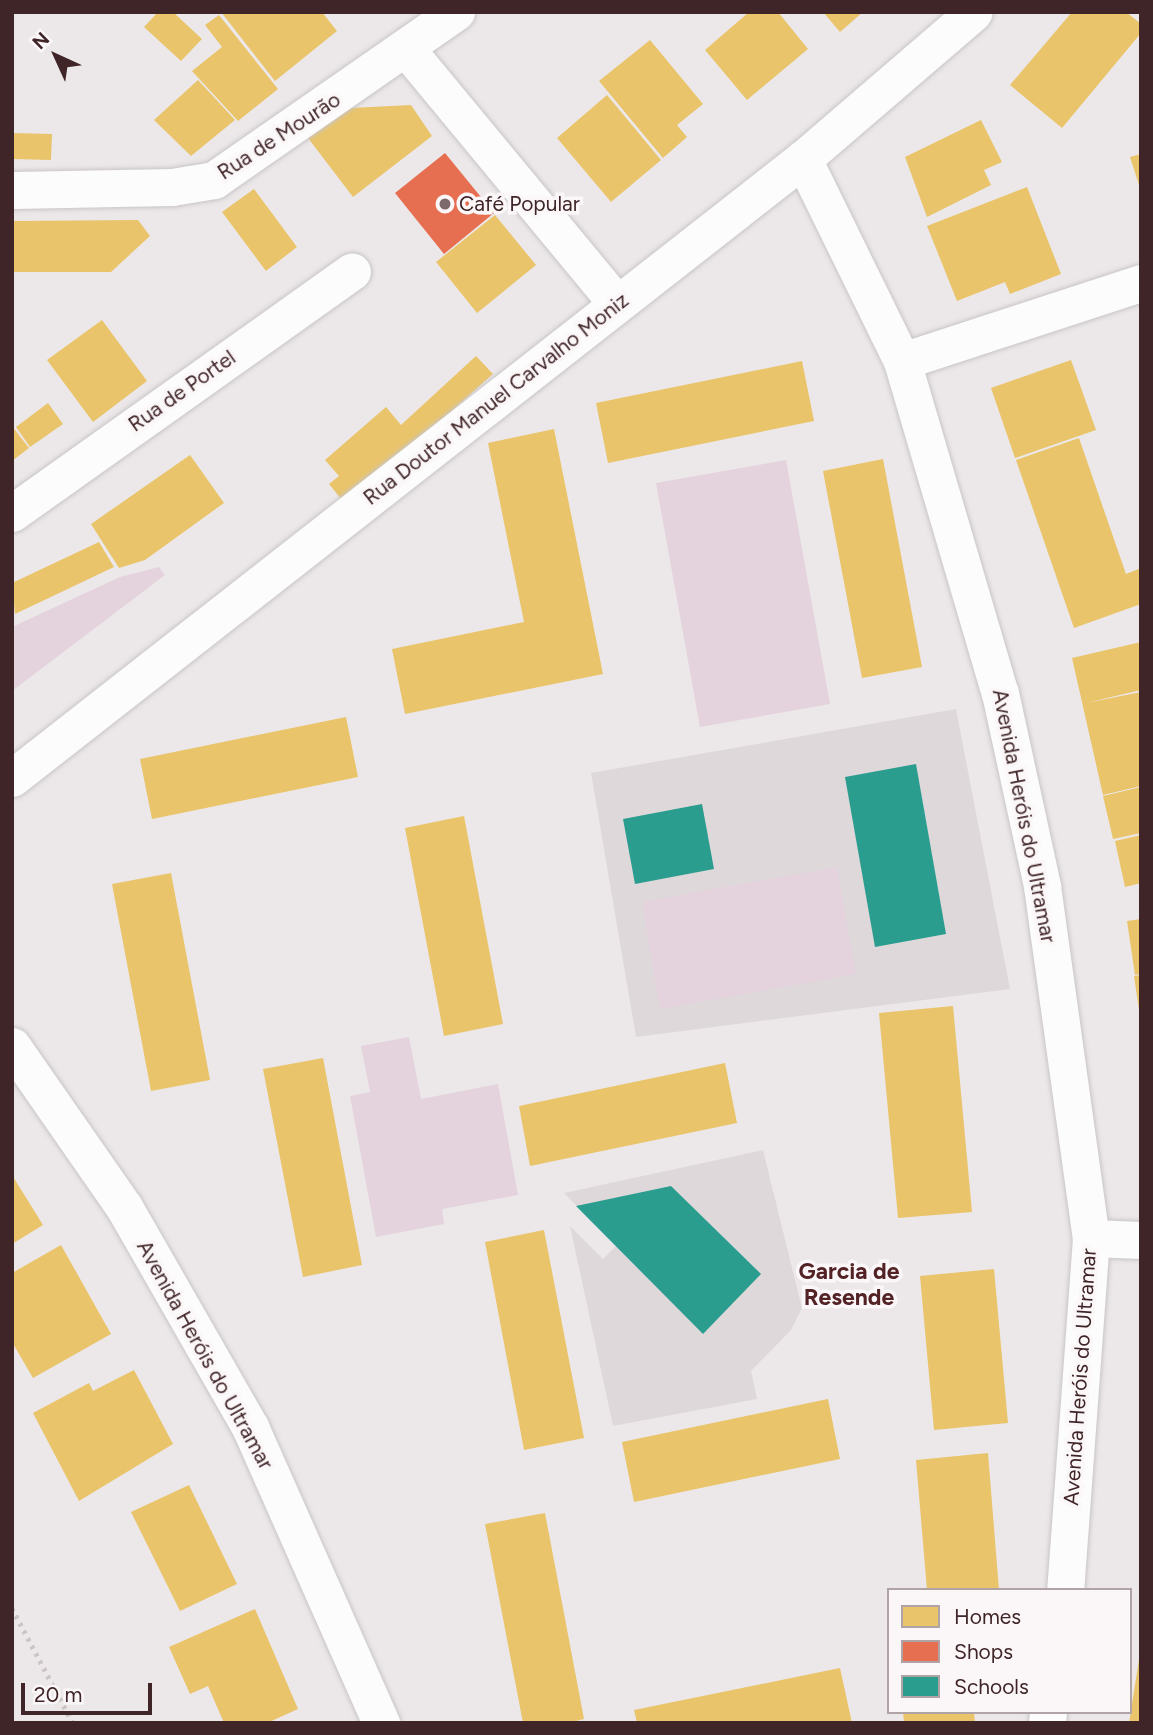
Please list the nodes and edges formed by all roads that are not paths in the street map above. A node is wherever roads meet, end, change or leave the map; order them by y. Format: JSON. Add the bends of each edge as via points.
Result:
{"nodes":[{"id":1,"x":456,"y":12,"type":"edge"},
{"id":2,"x":974,"y":12,"type":"edge"},
{"id":3,"x":408,"y":51,"type":"junction"},
{"id":4,"x":803,"y":159,"type":"junction"},
{"id":5,"x":12,"y":190,"type":"edge"},
{"id":6,"x":352,"y":271,"type":"dead end"},
{"id":7,"x":1141,"y":283,"type":"edge"},
{"id":8,"x":617,"y":304,"type":"junction"},
{"id":9,"x":902,"y":361,"type":"junction"},
{"id":10,"x":12,"y":513,"type":"edge"},
{"id":11,"x":12,"y":778,"type":"edge"},
{"id":12,"x":12,"y":1046,"type":"edge"},
{"id":13,"x":1091,"y":1238,"type":"junction"},
{"id":14,"x":1141,"y":1240,"type":"edge"},
{"id":15,"x":1065,"y":1588,"type":"edge"},
{"id":16,"x":380,"y":1723,"type":"edge"}],
"edges":[{"from":1,"to":3,"type":"street","name":"Rua de Mourão"},
{"from":2,"to":4,"type":"street","name":"Rua Doutor Manuel Carvalho Moniz"},
{"from":3,"to":5,"type":"street","name":"Rua de Mourão","via":[[214,180],[172,187]]},
{"from":3,"to":8,"type":"street"},
{"from":4,"to":8,"type":"street","name":"Rua Doutor Manuel Carvalho Moniz"},
{"from":4,"to":9,"type":"street","name":"Avenida Heróis do Ultramar"},
{"from":6,"to":10,"type":"street","name":"Rua de Portel"},
{"from":7,"to":9,"type":"street"},
{"from":8,"to":11,"type":"street","name":"Rua Doutor Manuel Carvalho Moniz"},
{"from":9,"to":13,"type":"street","name":"Avenida Heróis do Ultramar","via":[[1000,693],[1042,886]]},
{"from":12,"to":16,"type":"street","name":"Avenida Heróis do Ultramar","via":[[124,1207],[250,1427]]},
{"from":13,"to":14,"type":"street"},
{"from":13,"to":15,"type":"street","name":"Avenida Heróis do Ultramar"}]}
